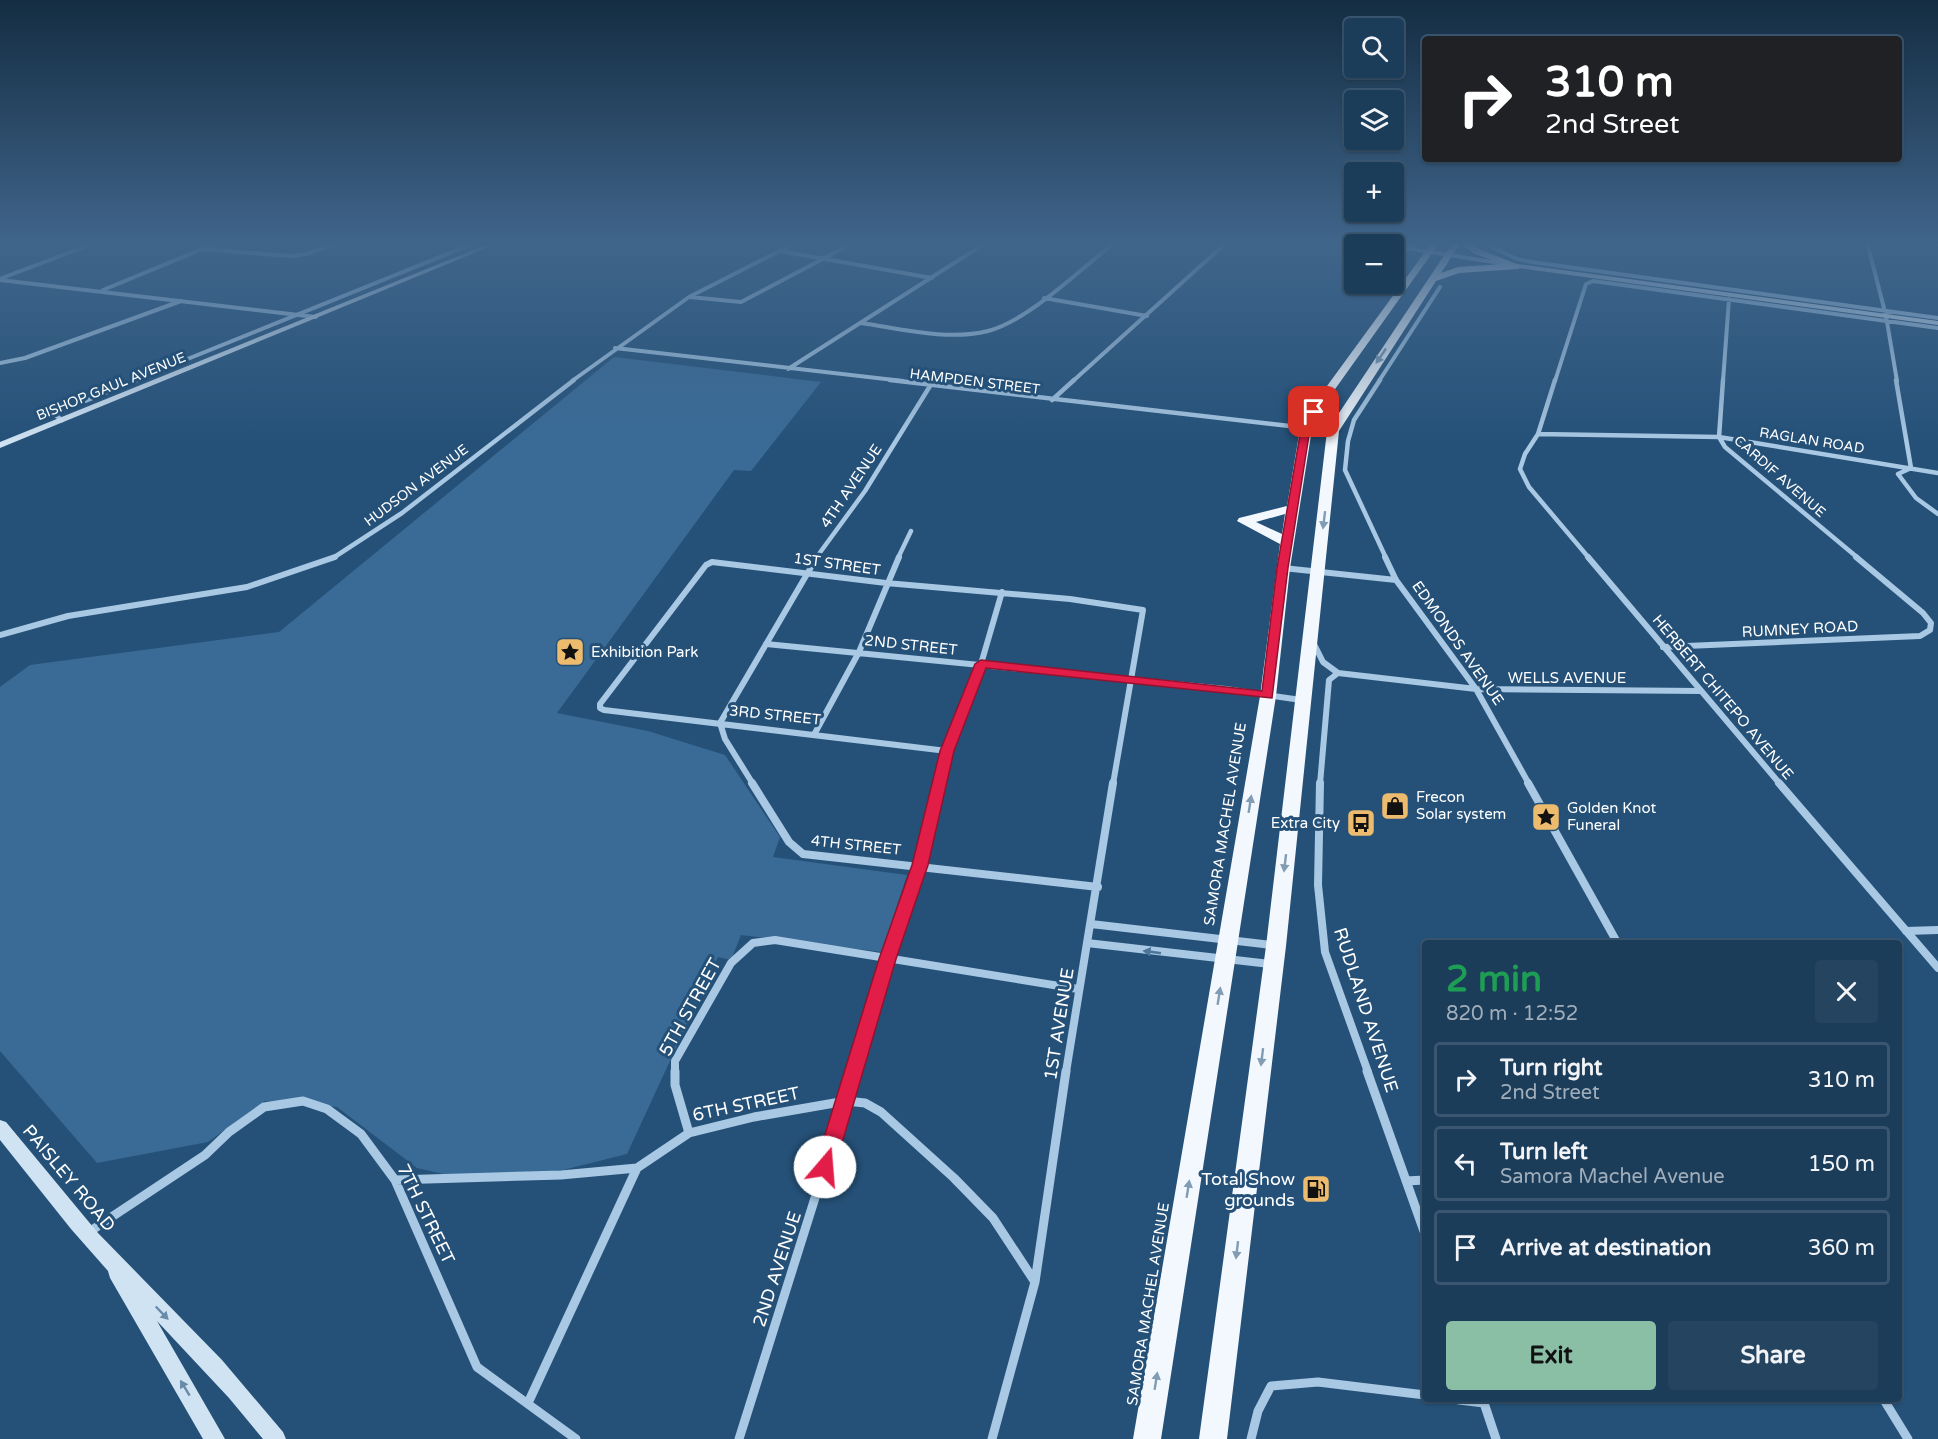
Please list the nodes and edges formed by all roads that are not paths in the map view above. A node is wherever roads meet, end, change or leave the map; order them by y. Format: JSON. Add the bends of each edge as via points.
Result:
{"nodes":[{"id":1,"x":158,"y":309,"type":"edge"},
{"id":2,"x":253,"y":309,"type":"edge"},
{"id":3,"x":312,"y":309,"type":"edge"},
{"id":4,"x":335,"y":309,"type":"edge"},
{"id":5,"x":671,"y":309,"type":"edge"},
{"id":6,"x":883,"y":309,"type":"edge"},
{"id":7,"x":1028,"y":309,"type":"edge"},
{"id":8,"x":1108,"y":309,"type":"edge"},
{"id":9,"x":1155,"y":309,"type":"edge"},
{"id":10,"x":1395,"y":309,"type":"edge"},
{"id":11,"x":1406,"y":309,"type":"edge"},
{"id":12,"x":1410,"y":309,"type":"edge"},
{"id":13,"x":1578,"y":309,"type":"edge"},
{"id":14,"x":1728,"y":309,"type":"edge"},
{"id":15,"x":1822,"y":309,"type":"edge"},
{"id":16,"x":1835,"y":309,"type":"edge"},
{"id":17,"x":1840,"y":309,"type":"edge"},
{"id":18,"x":1883,"y":309,"type":"edge"},
{"id":19,"x":298,"y":315,"type":"junction"},
{"id":20,"x":1148,"y":316,"type":"junction"},
{"id":21,"x":1885,"y":316,"type":"junction"},
{"id":22,"x":316,"y":317,"type":"junction"},
{"id":23,"x":1938,"y":318,"type":"edge"},
{"id":24,"x":861,"y":323,"type":"junction"},
{"id":25,"x":1938,"y":323,"type":"edge"},
{"id":26,"x":1938,"y":328,"type":"edge"},
{"id":27,"x":615,"y":348,"type":"junction"},
{"id":28,"x":0,"y":363,"type":"edge"},
{"id":29,"x":788,"y":369,"type":"junction"},
{"id":30,"x":930,"y":386,"type":"junction"},
{"id":31,"x":1052,"y":400,"type":"junction"},
{"id":32,"x":62,"y":420,"type":"junction"},
{"id":33,"x":1306,"y":429,"type":"junction"},
{"id":34,"x":1333,"y":431,"type":"junction"},
{"id":35,"x":1538,"y":434,"type":"junction"},
{"id":36,"x":1719,"y":437,"type":"junction"},
{"id":37,"x":0,"y":445,"type":"edge"},
{"id":38,"x":1911,"y":468,"type":"junction"},
{"id":39,"x":1938,"y":473,"type":"edge"},
{"id":40,"x":1293,"y":508,"type":"junction"},
{"id":41,"x":1938,"y":514,"type":"edge"},
{"id":42,"x":911,"y":531,"type":"dead end"},
{"id":43,"x":1287,"y":542,"type":"junction"},
{"id":44,"x":1283,"y":568,"type":"junction"},
{"id":45,"x":807,"y":571,"type":"junction"},
{"id":46,"x":1317,"y":573,"type":"junction"},
{"id":47,"x":1396,"y":580,"type":"junction"},
{"id":48,"x":886,"y":583,"type":"junction"},
{"id":49,"x":1002,"y":592,"type":"junction"},
{"id":50,"x":1143,"y":610,"type":"joint"},
{"id":51,"x":1931,"y":623,"type":"joint"},
{"id":52,"x":0,"y":635,"type":"edge"},
{"id":53,"x":1311,"y":638,"type":"junction"},
{"id":54,"x":766,"y":644,"type":"junction"},
{"id":55,"x":1663,"y":647,"type":"junction"},
{"id":56,"x":859,"y":651,"type":"junction"},
{"id":57,"x":981,"y":664,"type":"junction"},
{"id":58,"x":1338,"y":673,"type":"junction"},
{"id":59,"x":1133,"y":681,"type":"junction"},
{"id":60,"x":1476,"y":689,"type":"junction"},
{"id":61,"x":1700,"y":691,"type":"junction"},
{"id":62,"x":1268,"y":696,"type":"junction"},
{"id":63,"x":1304,"y":701,"type":"junction"},
{"id":64,"x":600,"y":708,"type":"joint"},
{"id":65,"x":720,"y":723,"type":"junction"},
{"id":66,"x":815,"y":733,"type":"junction"},
{"id":67,"x":947,"y":751,"type":"junction"},
{"id":68,"x":920,"y":865,"type":"junction"},
{"id":69,"x":1098,"y":886,"type":"junction"},
{"id":70,"x":1091,"y":924,"type":"junction"},
{"id":71,"x":1938,"y":930,"type":"edge"},
{"id":72,"x":1906,"y":932,"type":"junction"},
{"id":73,"x":1616,"y":940,"type":"edge"},
{"id":74,"x":1087,"y":943,"type":"junction"},
{"id":75,"x":1226,"y":951,"type":"junction"},
{"id":76,"x":1274,"y":955,"type":"junction"},
{"id":77,"x":888,"y":959,"type":"junction"},
{"id":78,"x":1938,"y":968,"type":"edge"},
{"id":79,"x":1078,"y":990,"type":"junction"},
{"id":80,"x":846,"y":1101,"type":"junction"},
{"id":81,"x":0,"y":1127,"type":"edge"},
{"id":82,"x":689,"y":1133,"type":"junction"},
{"id":83,"x":637,"y":1168,"type":"junction"},
{"id":84,"x":395,"y":1180,"type":"junction"},
{"id":85,"x":1422,"y":1180,"type":"edge"},
{"id":86,"x":1406,"y":1181,"type":"junction"},
{"id":87,"x":1422,"y":1226,"type":"edge"},
{"id":88,"x":86,"y":1234,"type":"junction"},
{"id":89,"x":107,"y":1256,"type":"junction"},
{"id":90,"x":1035,"y":1282,"type":"junction"},
{"id":91,"x":1422,"y":1395,"type":"edge"},
{"id":92,"x":1483,"y":1402,"type":"edge"},
{"id":93,"x":1885,"y":1402,"type":"edge"},
{"id":94,"x":528,"y":1403,"type":"junction"},
{"id":95,"x":215,"y":1439,"type":"edge"},
{"id":96,"x":276,"y":1439,"type":"edge"},
{"id":97,"x":576,"y":1439,"type":"edge"},
{"id":98,"x":740,"y":1439,"type":"edge"},
{"id":99,"x":992,"y":1439,"type":"edge"},
{"id":100,"x":1147,"y":1439,"type":"edge"},
{"id":101,"x":1213,"y":1439,"type":"edge"},
{"id":102,"x":1251,"y":1439,"type":"edge"},
{"id":103,"x":1496,"y":1439,"type":"edge"},
{"id":104,"x":1908,"y":1439,"type":"edge"}],
"edges":[{"from":1,"to":28,"type":"street","via":[[25,358]]},
{"from":2,"to":19,"type":"street"},
{"from":3,"to":19,"type":"street"},
{"from":4,"to":22,"type":"main road","name":"BISHOP GAUL AVENUE"},
{"from":5,"to":27,"type":"street","name":"HUDSON AVENUE"},
{"from":6,"to":24,"type":"street"},
{"from":7,"to":24,"type":"street","via":[[990,331],[953,334]]},
{"from":8,"to":20,"type":"street"},
{"from":9,"to":20,"type":"street"},
{"from":10,"to":33,"type":"highway","name":"SAMORA MACHEL AVENUE","via":[[1340,376]]},
{"from":11,"to":34,"type":"highway","one_way":true},
{"from":12,"to":47,"type":"street","name":"EDMONDS AVENUE","via":[[1354,420],[1345,470]]},
{"from":13,"to":35,"type":"street"},
{"from":14,"to":36,"type":"street","name":"CARDIF AVENUE"},
{"from":15,"to":21,"type":"street"},
{"from":16,"to":21,"type":"main road"},
{"from":17,"to":21,"type":"street"},
{"from":18,"to":21,"type":"street"},
{"from":19,"to":22,"type":"street"},
{"from":19,"to":32,"type":"street","via":[[60,411],[55,415]]},
{"from":20,"to":31,"type":"street"},
{"from":21,"to":23,"type":"street"},
{"from":21,"to":25,"type":"main road"},
{"from":21,"to":26,"type":"street"},
{"from":21,"to":38,"type":"street"},
{"from":22,"to":32,"type":"main road","name":"BISHOP GAUL AVENUE"},
{"from":24,"to":29,"type":"street"},
{"from":27,"to":29,"type":"street","name":"HAMPDEN STREET"},
{"from":27,"to":52,"type":"street","name":"HUDSON AVENUE","via":[[402,513],[330,560],[247,587],[68,616]]},
{"from":29,"to":30,"type":"street","name":"HAMPDEN STREET"},
{"from":30,"to":31,"type":"street","name":"HAMPDEN STREET"},
{"from":30,"to":45,"type":"street","name":"4TH AVENUE","via":[[865,491]]},
{"from":31,"to":33,"type":"street","name":"HAMPDEN STREET"},
{"from":32,"to":37,"type":"main road","name":"BISHOP GAUL AVENUE"},
{"from":33,"to":34,"type":"street","name":"HAMPDEN STREET"},
{"from":33,"to":40,"type":"highway","name":"SAMORA MACHEL AVENUE"},
{"from":34,"to":46,"type":"highway","one_way":true},
{"from":35,"to":36,"type":"street","name":"RAGLAN ROAD"},
{"from":35,"to":55,"type":"street","name":"HERBERT CHITEPO AVENUE","via":[[1520,470],[1529,487]]},
{"from":36,"to":38,"type":"street","name":"RAGLAN ROAD"},
{"from":36,"to":51,"type":"street","name":"CARDIF AVENUE","via":[[1725,447]]},
{"from":38,"to":39,"type":"street","name":"RAGLAN ROAD"},
{"from":38,"to":41,"type":"street","via":[[1898,474],[1903,484]]},
{"from":40,"to":43,"type":"highway","name":"SAMORA MACHEL AVENUE"},
{"from":40,"to":43,"type":"highway","via":[[1244,521]]},
{"from":42,"to":48,"type":"street"},
{"from":43,"to":44,"type":"highway","name":"SAMORA MACHEL AVENUE"},
{"from":44,"to":46,"type":"street"},
{"from":44,"to":62,"type":"highway","name":"SAMORA MACHEL AVENUE"},
{"from":45,"to":48,"type":"street","name":"1ST STREET"},
{"from":45,"to":54,"type":"street","name":"4TH AVENUE"},
{"from":45,"to":64,"type":"street","name":"1ST STREET","via":[[721,561],[706,565]]},
{"from":46,"to":47,"type":"street"},
{"from":46,"to":53,"type":"highway"},
{"from":47,"to":60,"type":"street","name":"EDMONDS AVENUE"},
{"from":48,"to":49,"type":"street","name":"1ST STREET"},
{"from":48,"to":56,"type":"street"},
{"from":49,"to":50,"type":"street","name":"1ST STREET"},
{"from":49,"to":57,"type":"street","name":"2ND AVENUE"},
{"from":50,"to":59,"type":"street","name":"1ST AVENUE"},
{"from":51,"to":55,"type":"street","name":"RUMNEY ROAD","via":[[1930,630],[1920,636]]},
{"from":53,"to":58,"type":"street","via":[[1323,662]]},
{"from":53,"to":63,"type":"highway"},
{"from":54,"to":56,"type":"street","name":"2ND STREET"},
{"from":54,"to":65,"type":"street","name":"4TH AVENUE"},
{"from":55,"to":61,"type":"street","name":"HERBERT CHITEPO AVENUE"},
{"from":56,"to":57,"type":"street","name":"2ND STREET"},
{"from":56,"to":66,"type":"street"},
{"from":57,"to":59,"type":"street","name":"2ND STREET"},
{"from":57,"to":67,"type":"street","name":"2ND AVENUE"},
{"from":58,"to":60,"type":"street","name":"WELLS AVENUE"},
{"from":58,"to":86,"type":"street","name":"RUDLAND AVENUE","via":[[1329,680],[1316,876],[1318,914],[1325,952]]},
{"from":59,"to":62,"type":"street","name":"2ND STREET"},
{"from":59,"to":69,"type":"street","name":"1ST AVENUE"},
{"from":60,"to":61,"type":"street","name":"WELLS AVENUE"},
{"from":60,"to":73,"type":"street","name":"EDMONDS AVENUE"},
{"from":61,"to":72,"type":"street","name":"HERBERT CHITEPO AVENUE"},
{"from":62,"to":63,"type":"street","name":"2ND STREET"},
{"from":75,"to":62,"type":"highway","name":"SAMORA MACHEL AVENUE","one_way":true},
{"from":63,"to":76,"type":"highway","one_way":true},
{"from":64,"to":65,"type":"street","name":"3RD STREET"},
{"from":65,"to":66,"type":"street","name":"3RD STREET"},
{"from":65,"to":68,"type":"street","name":"4TH STREET","via":[[725,738],[795,850],[803,854]]},
{"from":66,"to":67,"type":"street","name":"3RD STREET"},
{"from":67,"to":68,"type":"street","name":"2ND AVENUE"},
{"from":68,"to":69,"type":"street","name":"4TH STREET"},
{"from":68,"to":77,"type":"street","name":"2ND AVENUE"},
{"from":69,"to":70,"type":"street","name":"1ST AVENUE"},
{"from":70,"to":74,"type":"street","name":"1ST AVENUE"},
{"from":70,"to":75,"type":"street"},
{"from":71,"to":72,"type":"street"},
{"from":72,"to":78,"type":"street","name":"HERBERT CHITEPO AVENUE"},
{"from":75,"to":74,"type":"street","one_way":true},
{"from":74,"to":79,"type":"street","name":"1ST AVENUE"},
{"from":75,"to":76,"type":"street"},
{"from":75,"to":76,"type":"street"},
{"from":100,"to":75,"type":"highway","name":"SAMORA MACHEL AVENUE","one_way":true},
{"from":76,"to":101,"type":"highway","one_way":true},
{"from":77,"to":79,"type":"street","name":"5TH STREET"},
{"from":77,"to":80,"type":"street","name":"2ND AVENUE"},
{"from":77,"to":82,"type":"street","name":"5TH STREET","via":[[776,940],[753,943],[731,963],[675,1062],[675,1085]]},
{"from":79,"to":90,"type":"street","name":"1ST AVENUE"},
{"from":80,"to":82,"type":"street","name":"6TH STREET"},
{"from":80,"to":90,"type":"street","name":"6TH STREET","via":[[866,1103],[881,1112],[954,1178],[993,1218]]},
{"from":80,"to":98,"type":"street","name":"2ND AVENUE"},
{"from":81,"to":88,"type":"main road","name":"PAISLEY ROAD"},
{"from":82,"to":83,"type":"street","name":"6TH STREET"},
{"from":83,"to":84,"type":"street","name":"6TH STREET","via":[[561,1175]]},
{"from":83,"to":94,"type":"street"},
{"from":84,"to":88,"type":"street","name":"7TH STREET","via":[[361,1134],[327,1109],[303,1101],[264,1107],[205,1155]]},
{"from":84,"to":94,"type":"street","name":"7TH STREET","via":[[477,1367]]},
{"from":85,"to":86,"type":"street"},
{"from":86,"to":87,"type":"street","name":"RUDLAND AVENUE"},
{"from":88,"to":89,"type":"main road","name":"PAISLEY ROAD"},
{"from":95,"to":89,"type":"main road","one_way":true},
{"from":89,"to":96,"type":"main road","one_way":true,"via":[[252,1407]]},
{"from":90,"to":99,"type":"street","name":"1ST AVENUE"},
{"from":91,"to":102,"type":"street","via":[[1318,1382],[1271,1386],[1260,1402]]},
{"from":92,"to":103,"type":"street"},
{"from":93,"to":104,"type":"street"},
{"from":94,"to":97,"type":"street","name":"7TH STREET"}]}
